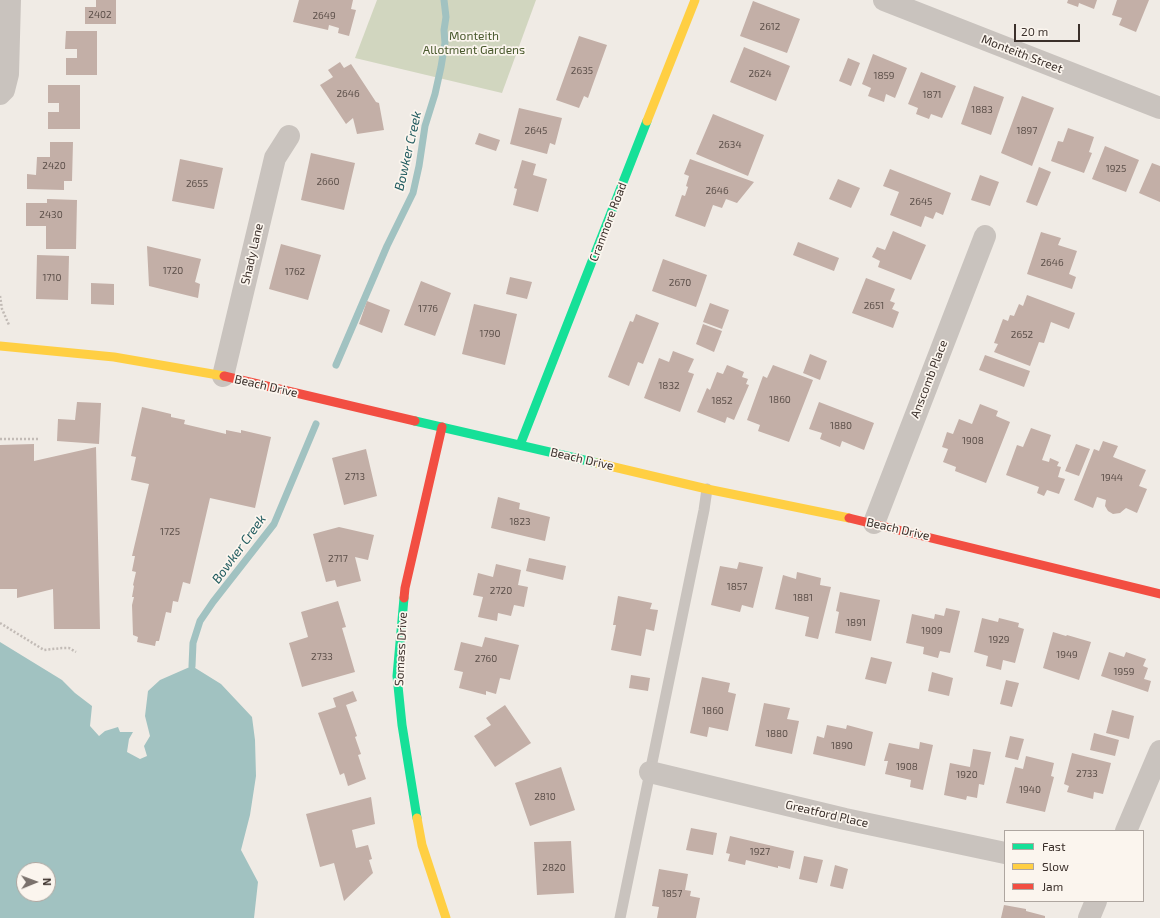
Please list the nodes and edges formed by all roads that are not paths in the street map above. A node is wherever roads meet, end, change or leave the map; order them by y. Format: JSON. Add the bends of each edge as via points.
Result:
{"nodes":[{"id":1,"x":10,"y":0,"type":"edge"},
{"id":2,"x":695,"y":0,"type":"edge"},
{"id":3,"x":884,"y":0,"type":"edge"},
{"id":4,"x":0,"y":94,"type":"edge"},
{"id":5,"x":1160,"y":108,"type":"edge"},
{"id":6,"x":289,"y":136,"type":"dead end"},
{"id":7,"x":985,"y":236,"type":"dead end"},
{"id":8,"x":0,"y":346,"type":"edge"},
{"id":9,"x":223,"y":376,"type":"junction"},
{"id":10,"x":442,"y":427,"type":"junction"},
{"id":11,"x":520,"y":445,"type":"junction"},
{"id":12,"x":707,"y":489,"type":"junction"},
{"id":13,"x":874,"y":523,"type":"junction"},
{"id":14,"x":1160,"y":594,"type":"edge"},
{"id":15,"x":1160,"y":751,"type":"edge"},
{"id":16,"x":650,"y":772,"type":"junction"},
{"id":17,"x":1126,"y":830,"type":"edge"},
{"id":18,"x":1004,"y":853,"type":"edge"},
{"id":19,"x":1096,"y":902,"type":"edge"},
{"id":20,"x":446,"y":918,"type":"edge"},
{"id":21,"x":620,"y":918,"type":"edge"},
{"id":22,"x":1089,"y":918,"type":"edge"}],
"edges":[{"from":1,"to":4,"type":"street","via":[[8,74],[4,90]]},
{"from":2,"to":11,"type":"main road","name":"Cranmore Road"},
{"from":3,"to":5,"type":"street","name":"Monteith Street"},
{"from":6,"to":9,"type":"street","name":"Shady Lane","via":[[275,158]]},
{"from":7,"to":13,"type":"street","name":"Anscomb Place"},
{"from":8,"to":9,"type":"main road","name":"Beach Drive","via":[[114,357]]},
{"from":9,"to":10,"type":"main road","name":"Beach Drive"},
{"from":10,"to":11,"type":"main road","name":"Beach Drive"},
{"from":10,"to":20,"type":"main road","name":"Somass Drive","via":[[405,588],[397,676],[402,725],[422,845]]},
{"from":11,"to":12,"type":"main road","name":"Beach Drive"},
{"from":12,"to":13,"type":"main road","name":"Beach Drive"},
{"from":12,"to":16,"type":"lane"},
{"from":13,"to":14,"type":"main road","name":"Beach Drive"},
{"from":15,"to":17,"type":"street"},
{"from":16,"to":18,"type":"street","name":"Greatford Place","via":[[845,819]]},
{"from":16,"to":21,"type":"lane"},
{"from":19,"to":22,"type":"street"}]}
